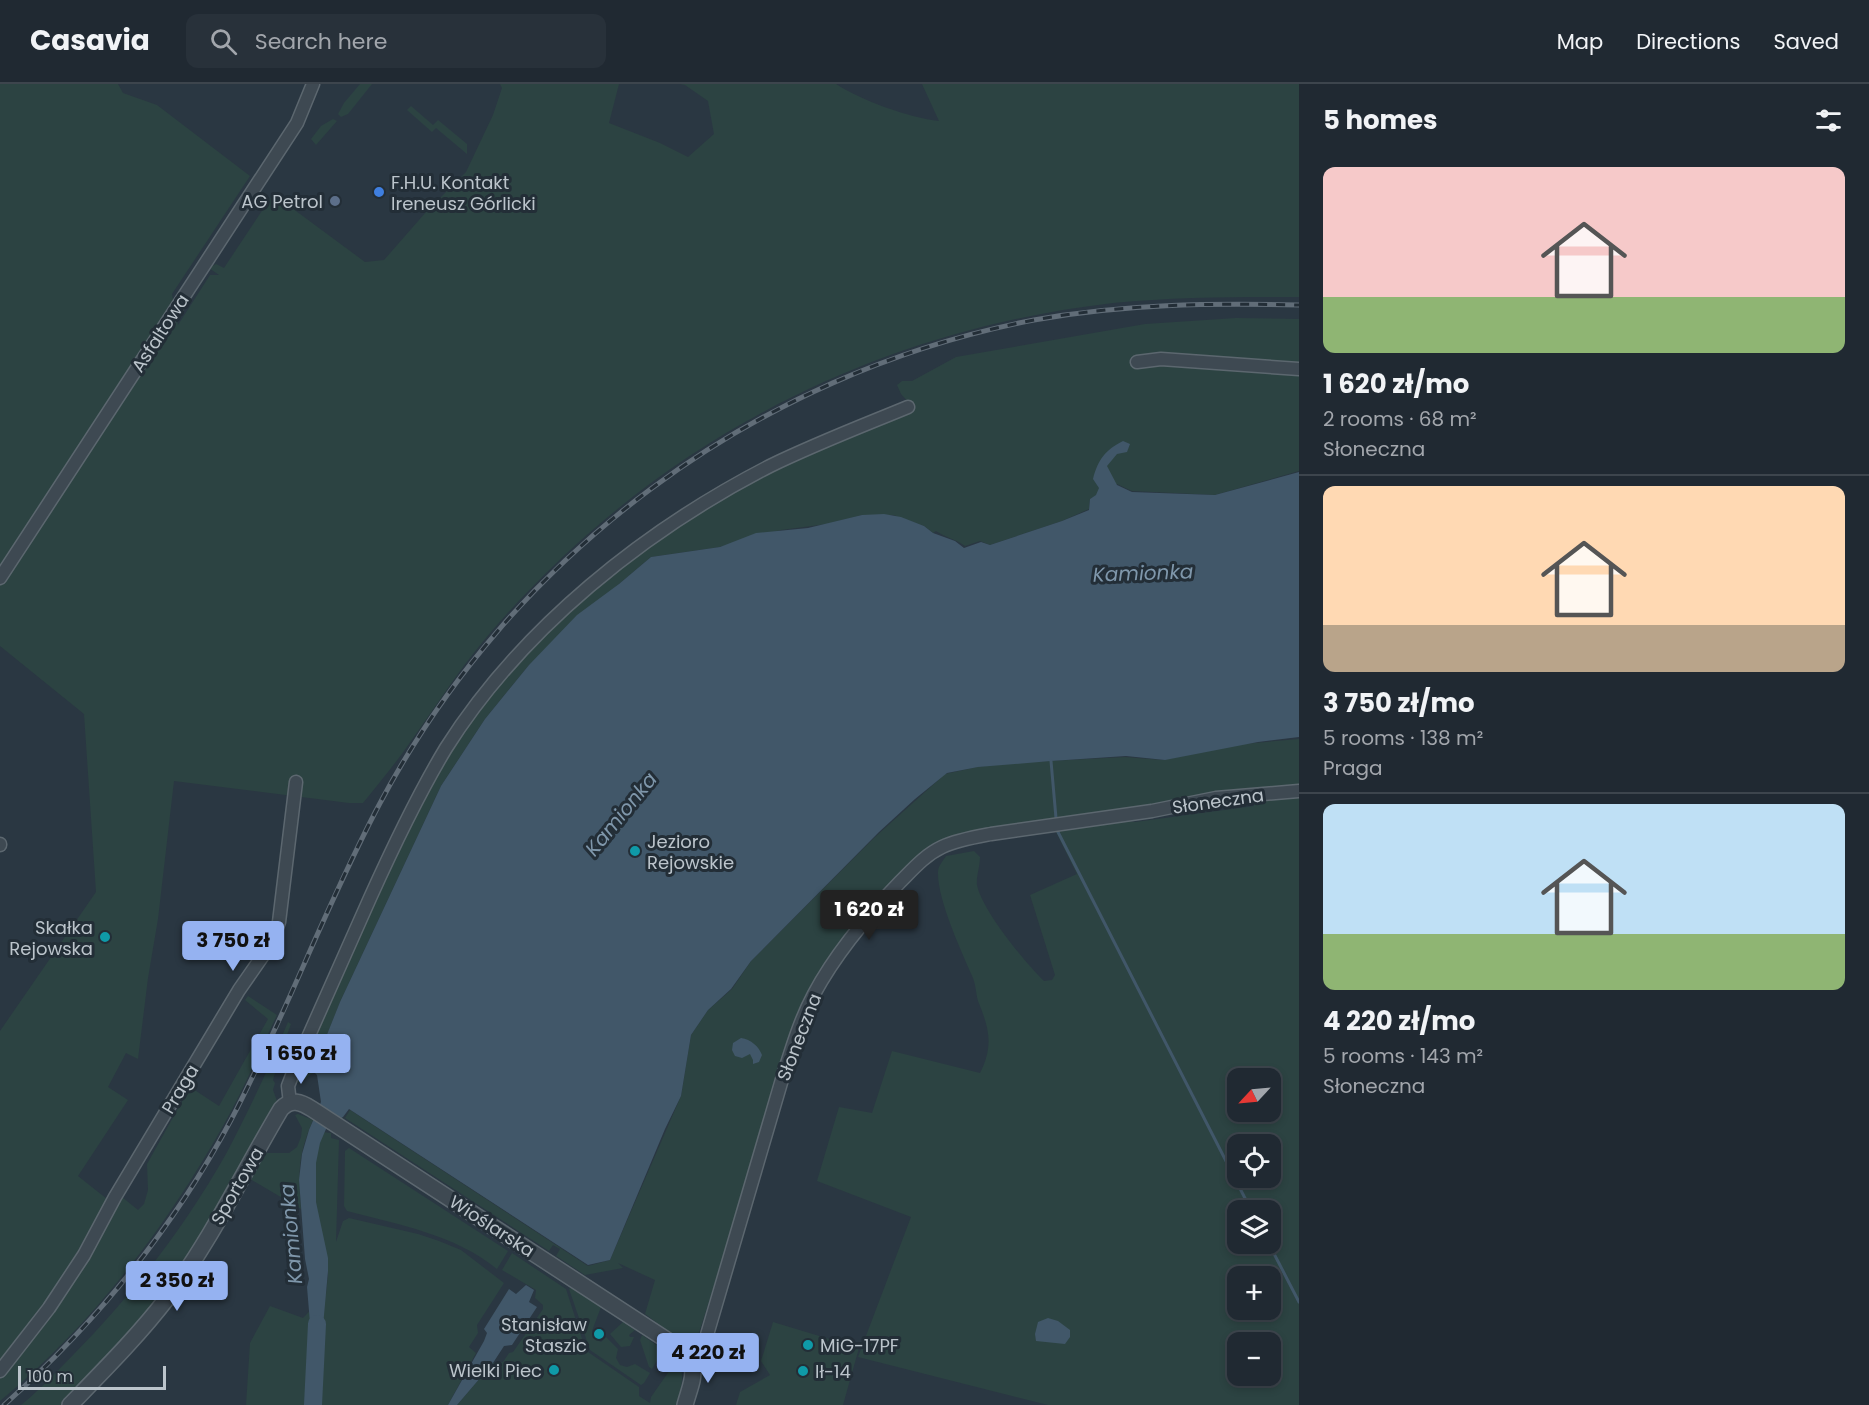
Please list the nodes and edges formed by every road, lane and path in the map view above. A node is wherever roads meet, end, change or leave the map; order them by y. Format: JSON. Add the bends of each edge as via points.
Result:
{"nodes":[{"id":1,"x":313,"y":84,"type":"edge"},
{"id":2,"x":1137,"y":362,"type":"dead end"},
{"id":3,"x":1299,"y":369,"type":"edge"},
{"id":4,"x":908,"y":407,"type":"dead end"},
{"id":5,"x":0,"y":578,"type":"edge"},
{"id":6,"x":296,"y":782,"type":"dead end"},
{"id":7,"x":1299,"y":791,"type":"edge"},
{"id":8,"x":288,"y":1103,"type":"junction"},
{"id":9,"x":692,"y":1362,"type":"junction"},
{"id":10,"x":0,"y":1371,"type":"edge"},
{"id":11,"x":70,"y":1405,"type":"edge"},
{"id":12,"x":685,"y":1405,"type":"edge"}],
"edges":[{"from":1,"to":5,"type":"street","name":"Asfaltowa","via":[[297,123]]},
{"from":2,"to":3,"type":"street","via":[[1161,359]]},
{"from":4,"to":8,"type":"street","via":[[778,463],[693,511],[573,601],[509,665],[447,747],[400,833],[298,1060],[288,1086]]},
{"from":6,"to":10,"type":"street","name":"Praga","via":[[279,921],[273,939],[115,1197],[84,1255]]},
{"from":7,"to":9,"type":"street","name":"Słoneczna","via":[[1216,798],[969,838],[942,847],[916,865],[874,909],[814,994],[796,1035],[703,1348]]},
{"from":8,"to":9,"type":"street","name":"Wioślarska","via":[[298,1102],[341,1127],[676,1346]]},
{"from":8,"to":11,"type":"street","name":"Sportowa","via":[[280,1109],[200,1250],[168,1296]]},
{"from":9,"to":12,"type":"street","name":"Słoneczna","via":[[693,1379]]}]}
